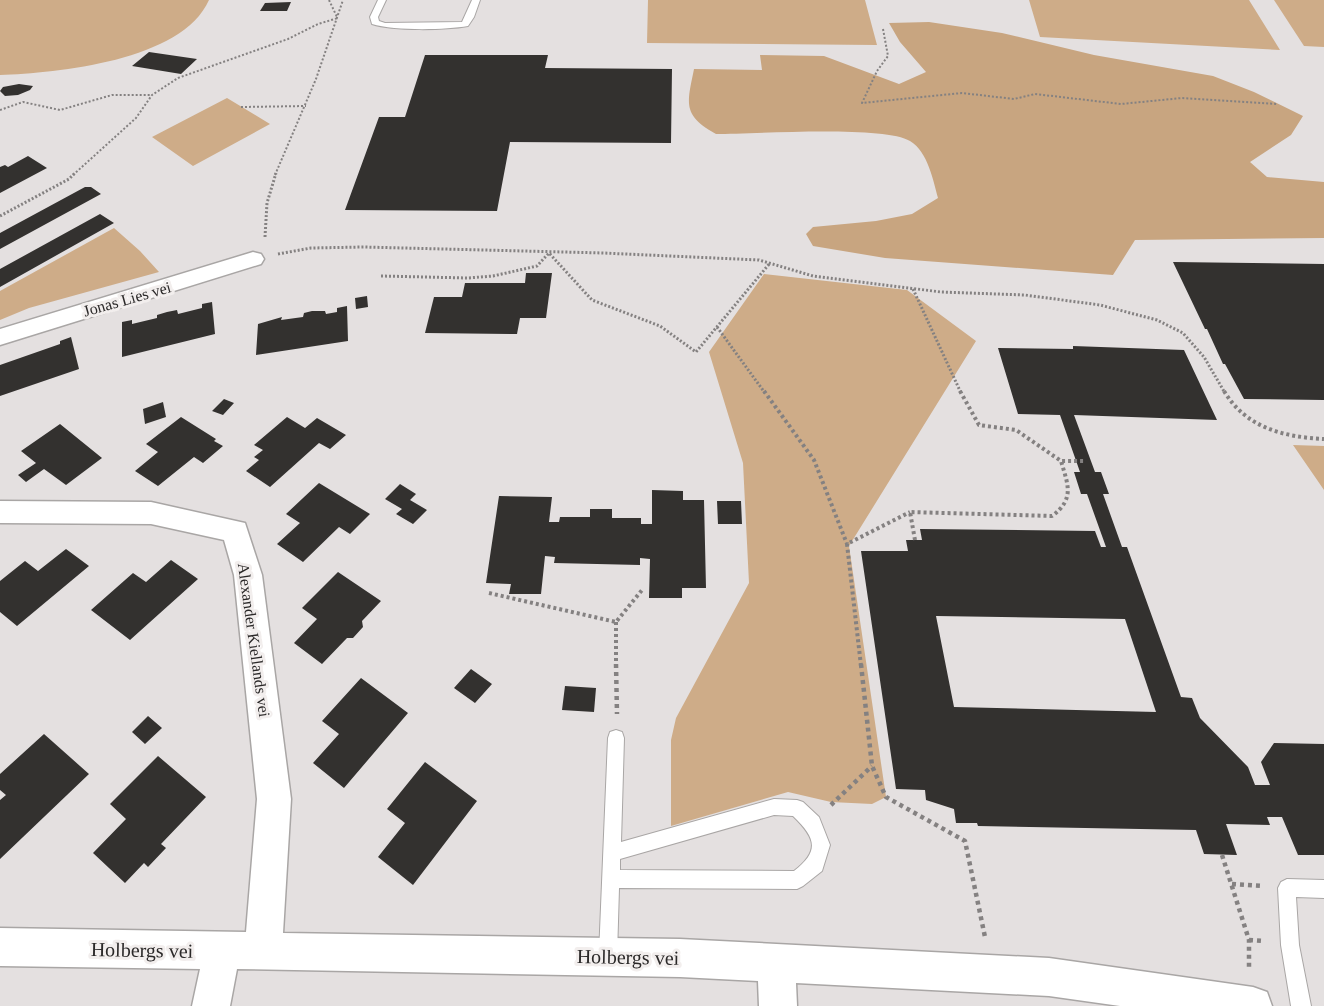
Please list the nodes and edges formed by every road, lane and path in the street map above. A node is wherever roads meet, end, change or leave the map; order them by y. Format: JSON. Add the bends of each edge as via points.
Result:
{"nodes":[{"id":1,"x":329,"y":0,"type":"edge"},
{"id":2,"x":343,"y":0,"type":"edge"},
{"id":3,"x":382,"y":0,"type":"edge"},
{"id":4,"x":476,"y":0,"type":"edge"},
{"id":5,"x":338,"y":18,"type":"junction"},
{"id":6,"x":883,"y":29,"type":"dead end"},
{"id":7,"x":152,"y":95,"type":"junction"},
{"id":8,"x":1278,"y":104,"type":"dead end"},
{"id":9,"x":306,"y":106,"type":"junction"},
{"id":10,"x":241,"y":107,"type":"dead end"},
{"id":11,"x":0,"y":110,"type":"edge"},
{"id":12,"x":0,"y":216,"type":"edge"},
{"id":13,"x":549,"y":253,"type":"junction"},
{"id":14,"x":260,"y":258,"type":"junction"},
{"id":15,"x":770,"y":263,"type":"junction"},
{"id":16,"x":381,"y":276,"type":"dead end"},
{"id":17,"x":913,"y":288,"type":"junction"},
{"id":18,"x":717,"y":327,"type":"junction"},
{"id":19,"x":0,"y":337,"type":"edge"},
{"id":20,"x":1324,"y":439,"type":"edge"},
{"id":21,"x":1061,"y":461,"type":"junction"},
{"id":22,"x":1084,"y":461,"type":"dead end"},
{"id":23,"x":0,"y":512,"type":"edge"},
{"id":24,"x":910,"y":512,"type":"junction"},
{"id":25,"x":915,"y":540,"type":"dead end"},
{"id":26,"x":847,"y":544,"type":"junction"},
{"id":27,"x":642,"y":590,"type":"dead end"},
{"id":28,"x":489,"y":593,"type":"dead end"},
{"id":29,"x":616,"y":622,"type":"junction"},
{"id":30,"x":616,"y":738,"type":"joint"},
{"id":31,"x":872,"y":766,"type":"junction"},
{"id":32,"x":813,"y":823,"type":"junction"},
{"id":33,"x":611,"y":853,"type":"junction"},
{"id":34,"x":1221,"y":855,"type":"dead end"},
{"id":35,"x":611,"y":879,"type":"junction"},
{"id":36,"x":1324,"y":889,"type":"edge"},
{"id":37,"x":0,"y":946,"type":"edge"},
{"id":38,"x":222,"y":951,"type":"junction"},
{"id":39,"x":263,"y":951,"type":"junction"},
{"id":40,"x":608,"y":957,"type":"junction"},
{"id":41,"x":776,"y":964,"type":"junction"},
{"id":42,"x":993,"y":974,"type":"junction"},
{"id":43,"x":211,"y":1006,"type":"edge"},
{"id":44,"x":778,"y":1006,"type":"edge"},
{"id":45,"x":1251,"y":1006,"type":"edge"},
{"id":46,"x":1301,"y":1006,"type":"edge"}],
"edges":[{"from":1,"to":5,"type":"path"},
{"from":2,"to":5,"type":"path"},
{"from":3,"to":4,"type":"lane","via":[[375,22],[450,26],[465,24]]},
{"from":5,"to":7,"type":"path","via":[[178,78]]},
{"from":5,"to":9,"type":"path"},
{"from":6,"to":8,"type":"path","via":[[888,56],[862,102],[962,93],[1014,99],[1035,94],[1121,104],[1182,98]]},
{"from":7,"to":11,"type":"path","via":[[112,95],[60,110],[22,102]]},
{"from":7,"to":12,"type":"path","via":[[136,118],[69,179]]},
{"from":9,"to":10,"type":"path"},
{"from":9,"to":14,"type":"path","via":[[276,173],[263,221]]},
{"from":13,"to":14,"type":"path","via":[[333,247]]},
{"from":13,"to":15,"type":"path","via":[[688,256]]},
{"from":13,"to":16,"type":"path","via":[[537,266],[493,276]]},
{"from":13,"to":18,"type":"path","via":[[592,300],[660,326],[696,352]]},
{"from":14,"to":19,"type":"street","name":"Jonas Lies vei"},
{"from":15,"to":17,"type":"path","via":[[813,276]]},
{"from":15,"to":18,"type":"path"},
{"from":17,"to":20,"type":"path","via":[[1024,295],[1100,305],[1157,320],[1183,333],[1204,357],[1233,406],[1263,428],[1292,437]]},
{"from":17,"to":21,"type":"path","via":[[953,378],[979,425],[1016,430]]},
{"from":18,"to":26,"type":"path","via":[[814,460]]},
{"from":21,"to":22,"type":"path"},
{"from":21,"to":24,"type":"path","via":[[1070,494],[1063,509],[1052,516]]},
{"from":23,"to":39,"type":"street","name":"Alexander Kiellands vei","via":[[151,513],[235,531],[248,575],[274,799]]},
{"from":24,"to":25,"type":"path"},
{"from":24,"to":26,"type":"path"},
{"from":26,"to":31,"type":"path"},
{"from":27,"to":29,"type":"path"},
{"from":28,"to":29,"type":"path"},
{"from":29,"to":30,"type":"path"},
{"from":30,"to":33,"type":"lane"},
{"from":31,"to":32,"type":"path"},
{"from":31,"to":42,"type":"path","via":[[886,796],[965,842]]},
{"from":32,"to":33,"type":"lane","via":[[797,808],[774,807]]},
{"from":32,"to":35,"type":"lane","via":[[821,845],[816,865],[797,880]]},
{"from":33,"to":35,"type":"lane"},
{"from":34,"to":45,"type":"path","via":[[1249,939]]},
{"from":35,"to":40,"type":"lane"},
{"from":36,"to":46,"type":"lane","via":[[1287,888],[1290,945]]},
{"from":37,"to":38,"type":"street","name":"Holbergs vei"},
{"from":38,"to":39,"type":"street","name":"Holbergs vei"},
{"from":38,"to":43,"type":"street"},
{"from":39,"to":40,"type":"street","name":"Holbergs vei"},
{"from":40,"to":41,"type":"street","name":"Holbergs vei"},
{"from":41,"to":42,"type":"street","name":"Holbergs vei"},
{"from":41,"to":44,"type":"street"},
{"from":42,"to":45,"type":"street","name":"Holbergs vei","via":[[1049,977]]}]}
